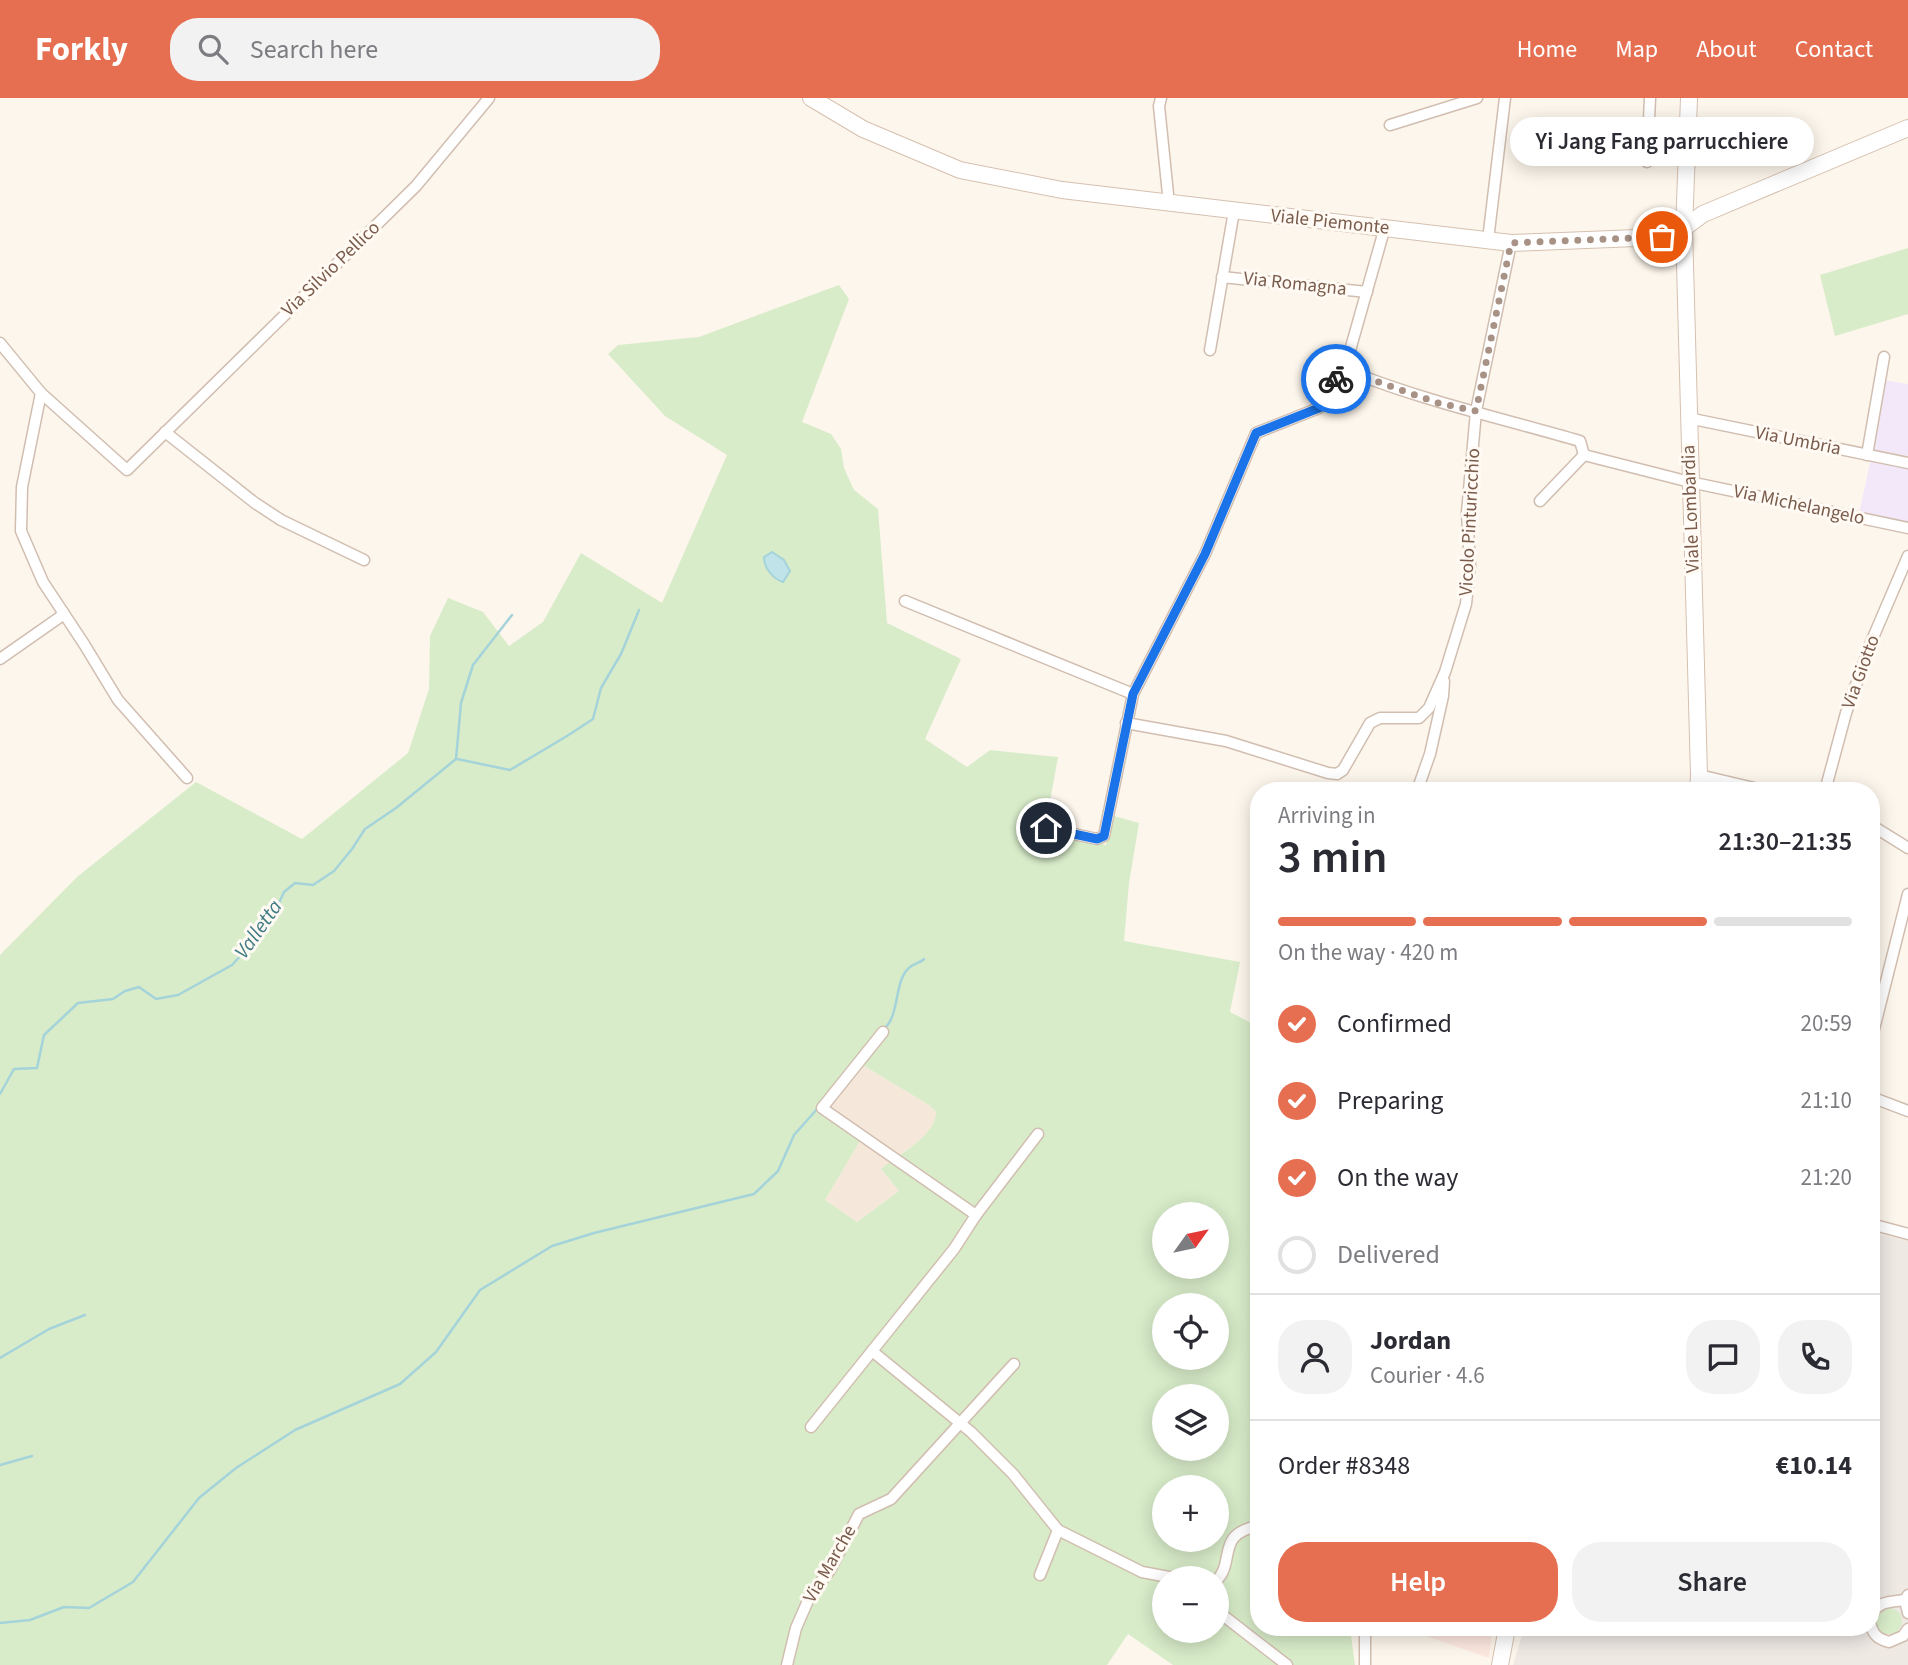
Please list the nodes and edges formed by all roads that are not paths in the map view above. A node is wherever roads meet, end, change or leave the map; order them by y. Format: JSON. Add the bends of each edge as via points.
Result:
{"nodes":[{"id":1,"x":489,"y":98,"type":"edge"},
{"id":2,"x":811,"y":98,"type":"edge"},
{"id":3,"x":1161,"y":98,"type":"edge"},
{"id":4,"x":1477,"y":98,"type":"edge"},
{"id":5,"x":1505,"y":98,"type":"edge"},
{"id":6,"x":1650,"y":98,"type":"edge"},
{"id":7,"x":1689,"y":98,"type":"edge"},
{"id":8,"x":1390,"y":125,"type":"dead end"},
{"id":9,"x":1908,"y":128,"type":"edge"},
{"id":10,"x":1647,"y":162,"type":"dead end"},
{"id":11,"x":1169,"y":204,"type":"junction"},
{"id":12,"x":1234,"y":211,"type":"junction"},
{"id":13,"x":1385,"y":227,"type":"junction"},
{"id":14,"x":1684,"y":228,"type":"junction"},
{"id":15,"x":1488,"y":240,"type":"junction"},
{"id":16,"x":1511,"y":243,"type":"junction"},
{"id":17,"x":1222,"y":277,"type":"junction"},
{"id":18,"x":1367,"y":292,"type":"junction"},
{"id":19,"x":0,"y":343,"type":"edge"},
{"id":20,"x":1210,"y":350,"type":"dead end"},
{"id":21,"x":1884,"y":357,"type":"dead end"},
{"id":22,"x":1347,"y":360,"type":"junction"},
{"id":23,"x":41,"y":393,"type":"junction"},
{"id":24,"x":1476,"y":411,"type":"junction"},
{"id":25,"x":1688,"y":418,"type":"junction"},
{"id":26,"x":165,"y":432,"type":"junction"},
{"id":27,"x":1584,"y":455,"type":"junction"},
{"id":28,"x":1867,"y":455,"type":"junction"},
{"id":29,"x":1908,"y":463,"type":"edge"},
{"id":30,"x":1690,"y":482,"type":"junction"},
{"id":31,"x":1540,"y":500,"type":"dead end"},
{"id":32,"x":1908,"y":528,"type":"edge"},
{"id":33,"x":1908,"y":556,"type":"edge"},
{"id":34,"x":364,"y":560,"type":"dead end"},
{"id":35,"x":905,"y":601,"type":"dead end"},
{"id":36,"x":63,"y":612,"type":"junction"},
{"id":37,"x":0,"y":659,"type":"edge"},
{"id":38,"x":1444,"y":671,"type":"junction"},
{"id":39,"x":1133,"y":694,"type":"junction"},
{"id":40,"x":1126,"y":723,"type":"junction"},
{"id":41,"x":187,"y":778,"type":"dead end"},
{"id":42,"x":1419,"y":782,"type":"edge"},
{"id":43,"x":1698,"y":782,"type":"edge"},
{"id":44,"x":1827,"y":782,"type":"edge"},
{"id":45,"x":1046,"y":828,"type":"dead end"},
{"id":46,"x":1880,"y":831,"type":"edge"},
{"id":47,"x":1908,"y":848,"type":"edge"},
{"id":48,"x":1908,"y":894,"type":"edge"},
{"id":49,"x":1880,"y":1005,"type":"edge"},
{"id":50,"x":883,"y":1032,"type":"dead end"},
{"id":51,"x":1880,"y":1100,"type":"edge"},
{"id":52,"x":1908,"y":1111,"type":"edge"},
{"id":53,"x":1038,"y":1134,"type":"dead end"},
{"id":54,"x":976,"y":1215,"type":"junction"},
{"id":55,"x":1880,"y":1226,"type":"edge"},
{"id":56,"x":1908,"y":1234,"type":"edge"},
{"id":57,"x":872,"y":1351,"type":"junction"},
{"id":58,"x":1014,"y":1364,"type":"dead end"},
{"id":59,"x":960,"y":1424,"type":"junction"},
{"id":60,"x":811,"y":1427,"type":"dead end"},
{"id":61,"x":1250,"y":1528,"type":"edge"},
{"id":62,"x":1058,"y":1530,"type":"junction"},
{"id":63,"x":1224,"y":1566,"type":"edge"},
{"id":64,"x":1152,"y":1574,"type":"edge"},
{"id":65,"x":1040,"y":1576,"type":"dead end"},
{"id":66,"x":1906,"y":1598,"type":"edge"},
{"id":67,"x":1880,"y":1605,"type":"edge"},
{"id":68,"x":1908,"y":1613,"type":"edge"},
{"id":69,"x":1229,"y":1620,"type":"edge"},
{"id":70,"x":1908,"y":1629,"type":"edge"},
{"id":71,"x":1364,"y":1636,"type":"edge"},
{"id":72,"x":1499,"y":1636,"type":"edge"},
{"id":73,"x":1505,"y":1636,"type":"edge"},
{"id":74,"x":1876,"y":1636,"type":"edge"},
{"id":75,"x":1500,"y":1658,"type":"edge"},
{"id":76,"x":787,"y":1665,"type":"edge"},
{"id":77,"x":1287,"y":1665,"type":"edge"},
{"id":78,"x":1365,"y":1665,"type":"edge"}],
"edges":[{"from":1,"to":26,"type":"street","name":"Via Silvio Pellico","via":[[416,186]]},
{"from":2,"to":11,"type":"street","name":"Viale Piemonte","via":[[863,129],[960,170]]},
{"from":3,"to":11,"type":"street"},
{"from":4,"to":8,"type":"street"},
{"from":5,"to":15,"type":"street"},
{"from":6,"to":10,"type":"street"},
{"from":7,"to":14,"type":"street","name":"Viale Lombardia"},
{"from":9,"to":14,"type":"street","name":"Viale Piemonte","via":[[1703,214]]},
{"from":11,"to":12,"type":"street","name":"Viale Piemonte"},
{"from":12,"to":13,"type":"street","name":"Viale Piemonte"},
{"from":12,"to":17,"type":"street"},
{"from":13,"to":15,"type":"street","name":"Viale Piemonte"},
{"from":13,"to":18,"type":"street"},
{"from":14,"to":16,"type":"street","name":"Viale Piemonte","via":[[1662,237]]},
{"from":14,"to":25,"type":"street","name":"Viale Lombardia"},
{"from":15,"to":16,"type":"street","name":"Viale Piemonte"},
{"from":16,"to":24,"type":"street","name":"Vicolo Pinturicchio"},
{"from":17,"to":18,"type":"street","name":"Via Romagna"},
{"from":17,"to":20,"type":"street"},
{"from":18,"to":22,"type":"street"},
{"from":19,"to":23,"type":"street"},
{"from":21,"to":28,"type":"street"},
{"from":22,"to":24,"type":"street","via":[[1354,373],[1438,403]]},
{"from":22,"to":39,"type":"street","via":[[1319,408],[1256,433],[1205,554]]},
{"from":23,"to":26,"type":"street","name":"Via Silvio Pellico","via":[[127,470]]},
{"from":23,"to":36,"type":"street","via":[[22,487],[21,531],[43,582]]},
{"from":24,"to":27,"type":"street","via":[[1580,441]]},
{"from":24,"to":38,"type":"street","name":"Vicolo Pinturicchio","via":[[1467,513],[1470,565],[1466,604]]},
{"from":25,"to":28,"type":"street","name":"Via Umbria"},
{"from":25,"to":30,"type":"street","name":"Viale Lombardia"},
{"from":26,"to":34,"type":"street","via":[[281,520]]},
{"from":27,"to":30,"type":"street","name":"Via Michelangelo"},
{"from":27,"to":31,"type":"street"},
{"from":28,"to":29,"type":"street","name":"Via Umbria"},
{"from":30,"to":32,"type":"street","name":"Via Michelangelo"},
{"from":30,"to":43,"type":"street","name":"Viale Lombardia"},
{"from":33,"to":44,"type":"street","name":"Via Giotto","via":[[1872,640]]},
{"from":35,"to":39,"type":"street"},
{"from":36,"to":37,"type":"street"},
{"from":36,"to":41,"type":"street","via":[[118,700]]},
{"from":38,"to":40,"type":"street","via":[[1429,708],[1419,718],[1380,718],[1370,723],[1337,774],[1226,741]]},
{"from":38,"to":42,"type":"street","via":[[1443,696]]},
{"from":39,"to":40,"type":"street"},
{"from":40,"to":45,"type":"street","via":[[1104,836],[1097,839]]},
{"from":46,"to":47,"type":"street"},
{"from":48,"to":49,"type":"street"},
{"from":50,"to":54,"type":"street","via":[[821,1108]]},
{"from":51,"to":52,"type":"street"},
{"from":53,"to":54,"type":"street"},
{"from":54,"to":57,"type":"street"},
{"from":55,"to":56,"type":"street"},
{"from":57,"to":59,"type":"street"},
{"from":57,"to":60,"type":"street"},
{"from":58,"to":59,"type":"street","name":"Via Marche"},
{"from":59,"to":62,"type":"street","via":[[1013,1474]]},
{"from":59,"to":76,"type":"street","name":"Via Marche","via":[[891,1499],[859,1514],[830,1570],[810,1596]]},
{"from":61,"to":63,"type":"street","via":[[1235,1536]]},
{"from":62,"to":64,"type":"street"},
{"from":62,"to":65,"type":"street"},
{"from":66,"to":67,"type":"street"},
{"from":66,"to":68,"type":"street"},
{"from":69,"to":77,"type":"street"},
{"from":70,"to":74,"type":"street","via":[[1889,1642]]},
{"from":71,"to":78,"type":"street"},
{"from":72,"to":75,"type":"street"},
{"from":73,"to":75,"type":"street"}]}
